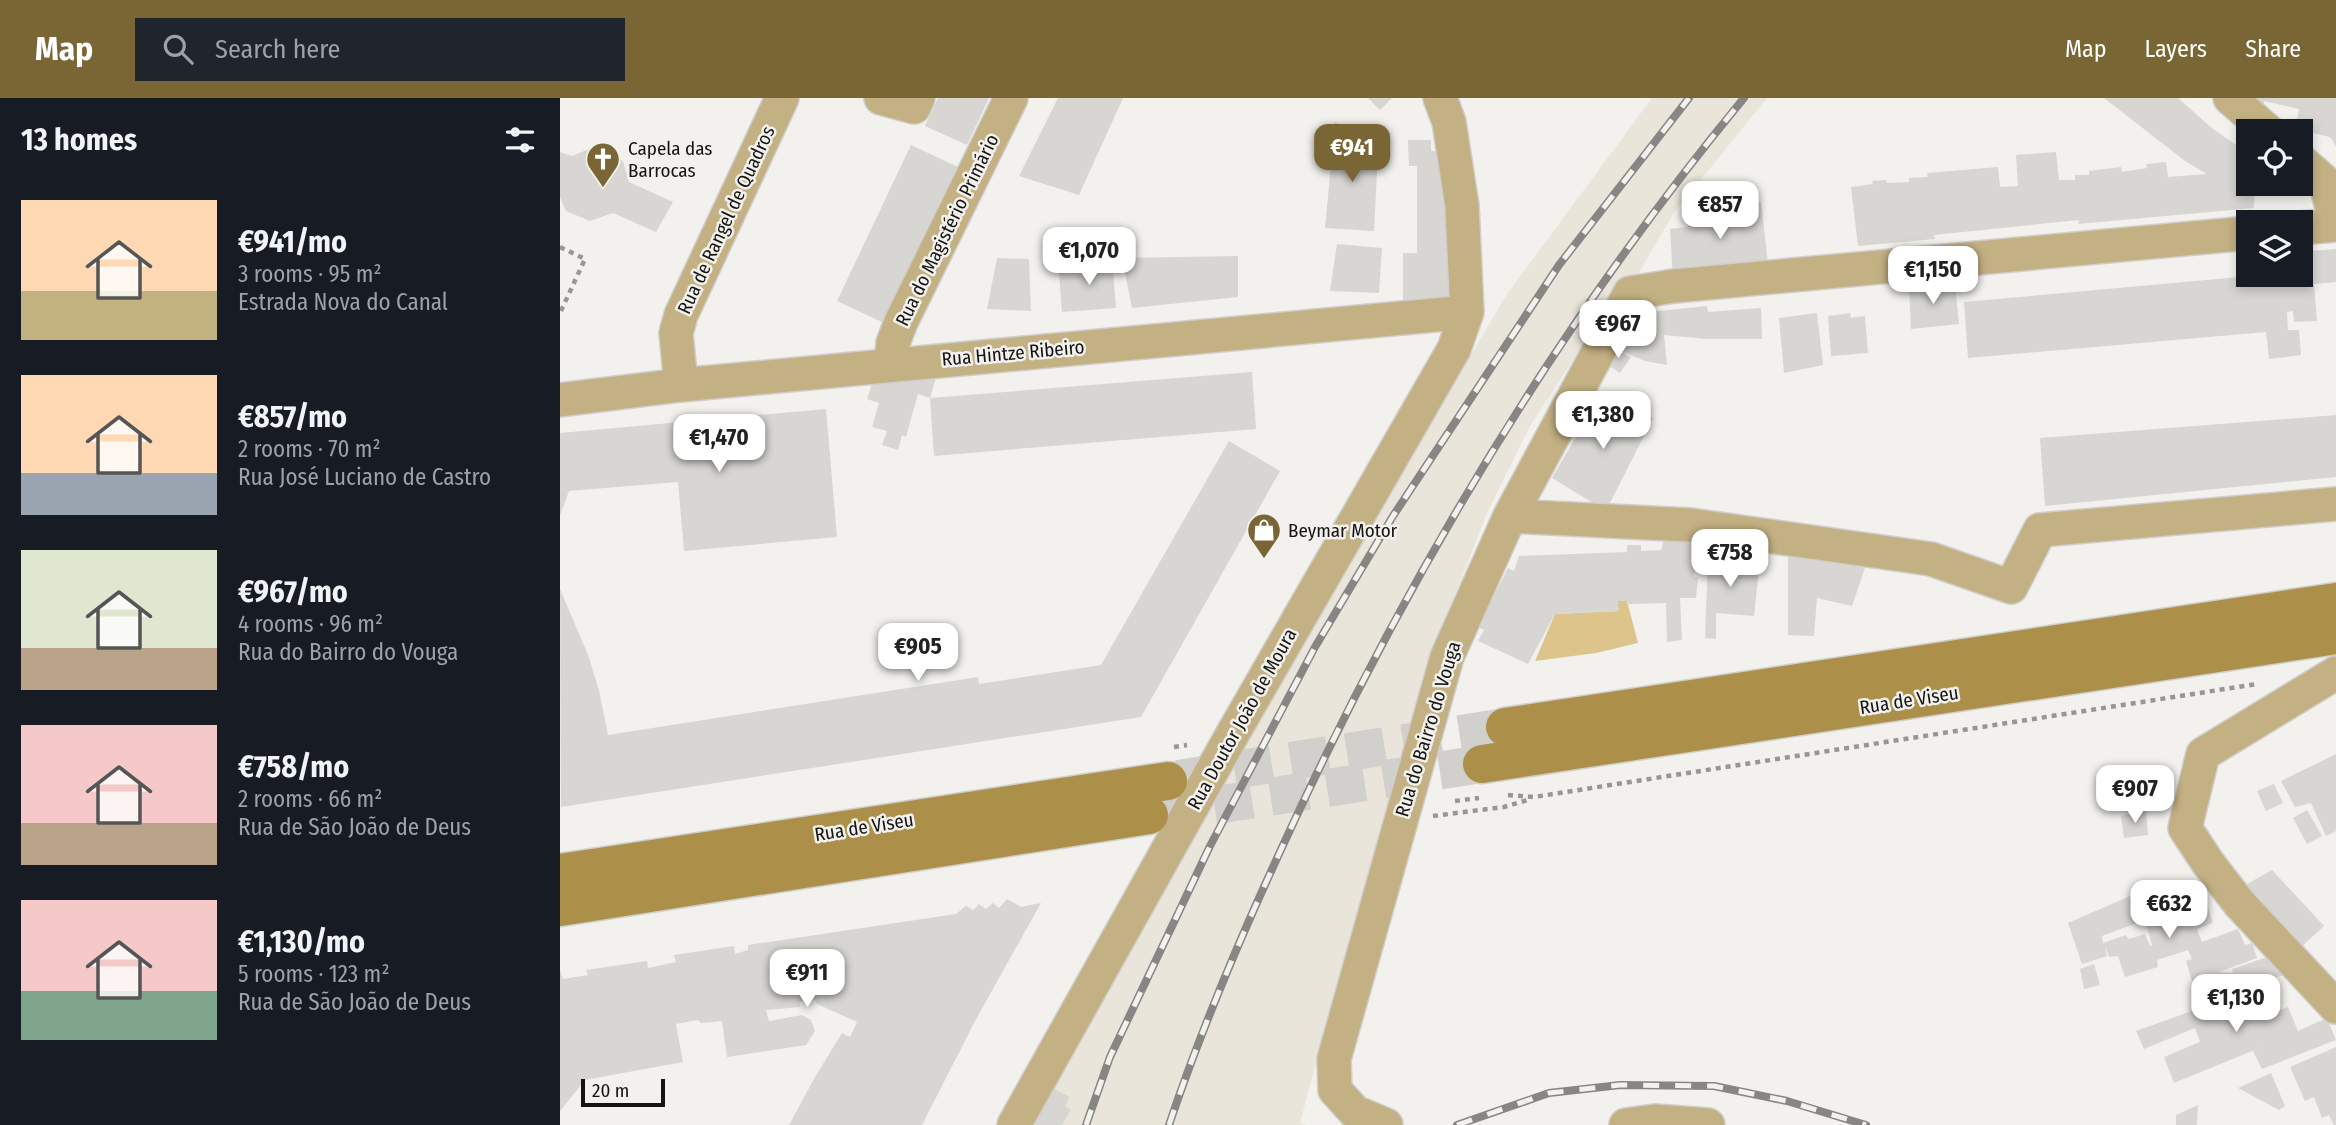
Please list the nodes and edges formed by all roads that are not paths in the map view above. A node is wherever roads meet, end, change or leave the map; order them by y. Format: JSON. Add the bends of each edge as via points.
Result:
{"nodes":[{"id":1,"x":782,"y":98,"type":"edge"},
{"id":2,"x":881,"y":98,"type":"edge"},
{"id":3,"x":918,"y":98,"type":"edge"},
{"id":4,"x":1011,"y":98,"type":"edge"},
{"id":5,"x":1440,"y":98,"type":"edge"},
{"id":6,"x":2230,"y":98,"type":"edge"},
{"id":7,"x":2254,"y":119,"type":"edge"},
{"id":8,"x":2313,"y":172,"type":"edge"},
{"id":9,"x":2336,"y":223,"type":"edge"},
{"id":10,"x":2313,"y":226,"type":"edge"},
{"id":11,"x":2236,"y":234,"type":"edge"},
{"id":12,"x":1467,"y":312,"type":"junction"},
{"id":13,"x":891,"y":364,"type":"junction"},
{"id":14,"x":681,"y":384,"type":"junction"},
{"id":15,"x":560,"y":400,"type":"edge"},
{"id":16,"x":2336,"y":504,"type":"edge"},
{"id":17,"x":1510,"y":516,"type":"junction"},
{"id":18,"x":2335,"y":631,"type":"edge"},
{"id":19,"x":2336,"y":673,"type":"edge"},
{"id":20,"x":1505,"y":727,"type":"tunnel mouth"},
{"id":21,"x":1482,"y":764,"type":"tunnel mouth"},
{"id":22,"x":1168,"y":781,"type":"tunnel mouth"},
{"id":23,"x":1149,"y":815,"type":"tunnel mouth"},
{"id":24,"x":560,"y":873,"type":"edge"},
{"id":25,"x":560,"y":907,"type":"edge"},
{"id":26,"x":2336,"y":1007,"type":"edge"},
{"id":27,"x":1014,"y":1125,"type":"edge"},
{"id":28,"x":1386,"y":1125,"type":"edge"},
{"id":29,"x":1626,"y":1125,"type":"edge"},
{"id":30,"x":1708,"y":1125,"type":"edge"}],
"edges":[{"from":1,"to":14,"type":"street","name":"Rua de Rangel de Quadros","via":[[681,315],[676,333]]},
{"from":2,"to":3,"type":"street","via":[[914,107]]},
{"from":4,"to":13,"type":"street","name":"Rua do Magistério Primário","via":[[901,322]]},
{"from":5,"to":12,"type":"street","via":[[1449,122],[1462,206]]},
{"from":6,"to":7,"type":"street"},
{"from":8,"to":9,"type":"street","via":[[2325,182]]},
{"from":9,"to":10,"type":"street"},
{"from":11,"to":17,"type":"street","name":"Rua do Bairro do Vouga","via":[[1630,293]]},
{"from":12,"to":13,"type":"street","name":"Rua Hintze Ribeiro"},
{"from":12,"to":27,"type":"street","name":"Rua Doutor João de Moura","via":[[1454,349],[1231,735]]},
{"from":13,"to":14,"type":"street","name":"Rua Hintze Ribeiro"},
{"from":14,"to":15,"type":"street","name":"Rua Hintze Ribeiro"},
{"from":16,"to":17,"type":"street","via":[[2040,530],[2011,587],[1931,559],[1690,525]]},
{"from":17,"to":28,"type":"street","name":"Rua do Bairro do Vouga","via":[[1447,657],[1334,1059],[1335,1090],[1355,1112]]},
{"from":18,"to":20,"type":"main road","name":"Rua de Viseu"},
{"from":18,"to":21,"type":"main road","name":"Rua de Viseu"},
{"from":19,"to":26,"type":"street","via":[[2203,754],[2185,828],[2239,903]]},
{"from":22,"to":24,"type":"main road","name":"Rua de Viseu"},
{"from":23,"to":25,"type":"main road","name":"Rua de Viseu"},
{"from":29,"to":30,"type":"street","via":[[1656,1121]]}]}
